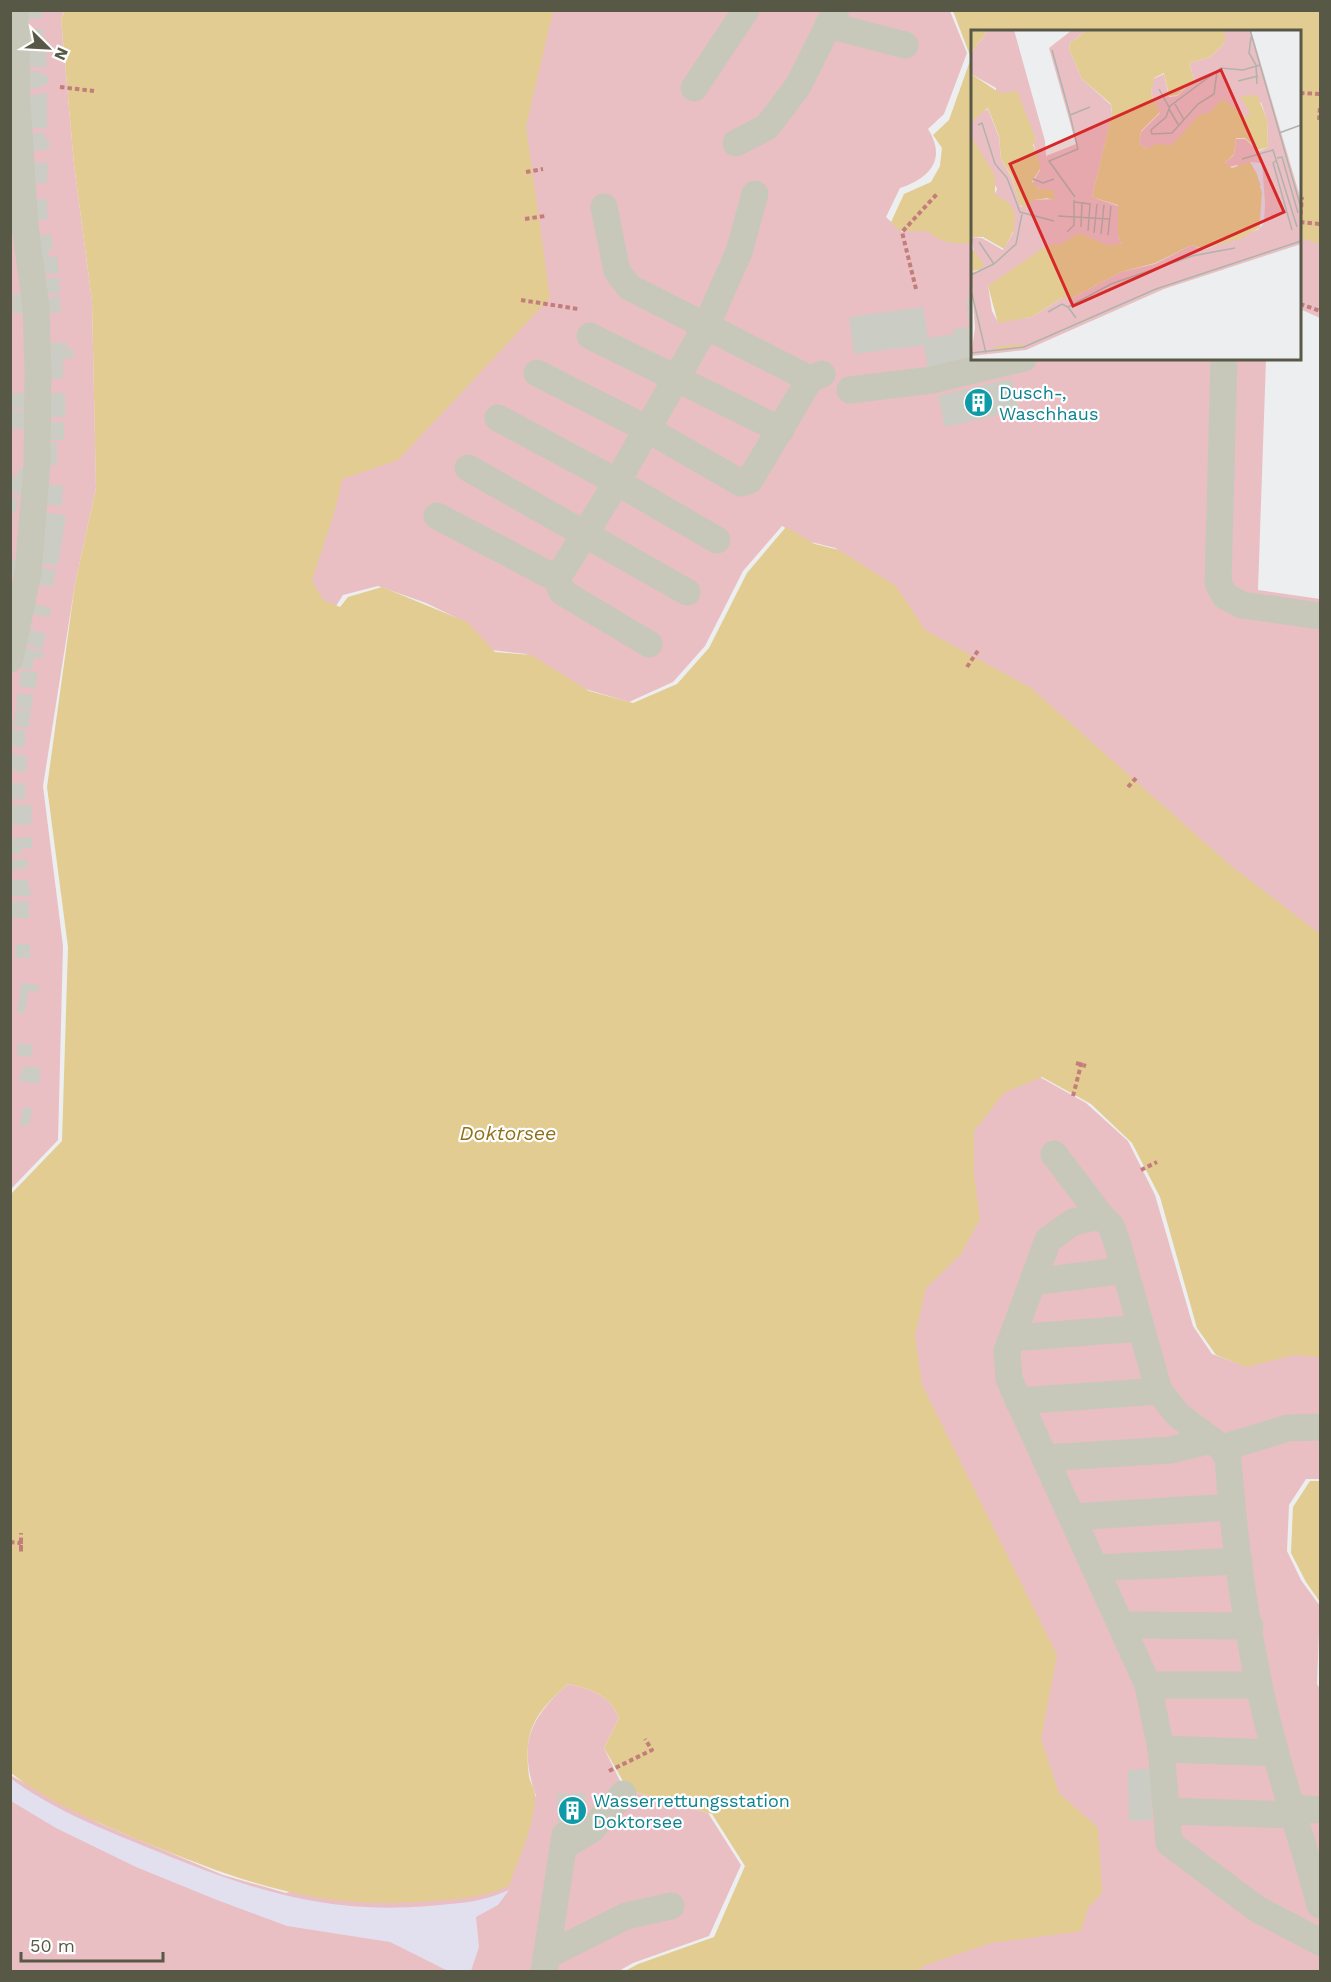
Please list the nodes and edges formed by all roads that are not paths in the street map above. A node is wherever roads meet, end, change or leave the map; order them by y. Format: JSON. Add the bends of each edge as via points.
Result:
{"nodes":[{"id":1,"x":15,"y":10,"type":"edge"},
{"id":2,"x":746,"y":10,"type":"edge"},
{"id":3,"x":832,"y":18,"type":"edge"},
{"id":4,"x":904,"y":45,"type":"dead end"},
{"id":5,"x":694,"y":88,"type":"dead end"},
{"id":6,"x":736,"y":143,"type":"dead end"},
{"id":7,"x":755,"y":194,"type":"dead end"},
{"id":8,"x":604,"y":207,"type":"dead end"},
{"id":9,"x":18,"y":225,"type":"edge"},
{"id":10,"x":705,"y":328,"type":"junction"},
{"id":11,"x":590,"y":336,"type":"dead end"},
{"id":12,"x":1016,"y":360,"type":"edge"},
{"id":13,"x":1224,"y":360,"type":"edge"},
{"id":14,"x":537,"y":373,"type":"dead end"},
{"id":15,"x":675,"y":380,"type":"junction"},
{"id":16,"x":850,"y":390,"type":"dead end"},
{"id":17,"x":498,"y":418,"type":"dead end"},
{"id":18,"x":647,"y":429,"type":"junction"},
{"id":19,"x":781,"y":430,"type":"junction"},
{"id":20,"x":468,"y":468,"type":"dead end"},
{"id":21,"x":617,"y":482,"type":"junction"},
{"id":22,"x":437,"y":516,"type":"dead end"},
{"id":23,"x":585,"y":534,"type":"junction"},
{"id":24,"x":717,"y":540,"type":"dead end"},
{"id":25,"x":557,"y":579,"type":"junction"},
{"id":26,"x":687,"y":592,"type":"dead end"},
{"id":27,"x":1320,"y":616,"type":"edge"},
{"id":28,"x":649,"y":644,"type":"dead end"},
{"id":29,"x":10,"y":659,"type":"edge"},
{"id":30,"x":1054,"y":1154,"type":"dead end"},
{"id":31,"x":1101,"y":1216,"type":"junction"},
{"id":32,"x":1125,"y":1270,"type":"junction"},
{"id":33,"x":1033,"y":1282,"type":"junction"},
{"id":34,"x":1141,"y":1328,"type":"junction"},
{"id":35,"x":1012,"y":1338,"type":"junction"},
{"id":36,"x":1159,"y":1391,"type":"junction"},
{"id":37,"x":1018,"y":1401,"type":"junction"},
{"id":38,"x":1320,"y":1427,"type":"edge"},
{"id":39,"x":1217,"y":1444,"type":"junction"},
{"id":40,"x":1046,"y":1458,"type":"junction"},
{"id":41,"x":1231,"y":1507,"type":"junction"},
{"id":42,"x":1072,"y":1517,"type":"junction"},
{"id":43,"x":1239,"y":1562,"type":"junction"},
{"id":44,"x":1096,"y":1568,"type":"junction"},
{"id":45,"x":1122,"y":1625,"type":"junction"},
{"id":46,"x":1250,"y":1626,"type":"junction"},
{"id":47,"x":1148,"y":1685,"type":"junction"},
{"id":48,"x":1259,"y":1685,"type":"junction"},
{"id":49,"x":1161,"y":1749,"type":"junction"},
{"id":50,"x":1276,"y":1754,"type":"junction"},
{"id":51,"x":616,"y":1783,"type":"road end"},
{"id":52,"x":1320,"y":1810,"type":"edge"},
{"id":53,"x":1167,"y":1811,"type":"junction"},
{"id":54,"x":1292,"y":1812,"type":"junction"},
{"id":55,"x":1315,"y":1868,"type":"edge"},
{"id":56,"x":1320,"y":1905,"type":"edge"},
{"id":57,"x":671,"y":1906,"type":"dead end"},
{"id":58,"x":1320,"y":1942,"type":"edge"},
{"id":59,"x":545,"y":1964,"type":"edge"}],
"edges":[{"from":1,"to":9,"type":"lane"},
{"from":2,"to":5,"type":"lane"},
{"from":3,"to":4,"type":"lane"},
{"from":3,"to":6,"type":"lane","via":[[798,86],[767,127]]},
{"from":7,"to":10,"type":"lane","via":[[739,252]]},
{"from":8,"to":10,"type":"lane","via":[[617,271],[629,287]]},
{"from":9,"to":29,"type":"lane","via":[[36,307],[37,465],[28,573]]},
{"from":10,"to":15,"type":"lane"},
{"from":10,"to":19,"type":"lane","via":[[816,377]]},
{"from":11,"to":15,"type":"lane"},
{"from":12,"to":16,"type":"lane","via":[[932,380]]},
{"from":13,"to":27,"type":"lane","via":[[1218,583],[1226,596],[1242,605]]},
{"from":14,"to":18,"type":"lane"},
{"from":15,"to":18,"type":"lane"},
{"from":15,"to":19,"type":"lane"},
{"from":17,"to":21,"type":"lane"},
{"from":18,"to":19,"type":"lane","via":[[741,483],[750,480]]},
{"from":18,"to":21,"type":"lane"},
{"from":20,"to":23,"type":"lane"},
{"from":21,"to":23,"type":"lane"},
{"from":21,"to":24,"type":"lane"},
{"from":22,"to":25,"type":"lane"},
{"from":23,"to":25,"type":"lane"},
{"from":23,"to":26,"type":"lane"},
{"from":25,"to":28,"type":"lane","via":[[562,592]]},
{"from":30,"to":31,"type":"lane"},
{"from":31,"to":32,"type":"lane","via":[[1111,1226]]},
{"from":31,"to":33,"type":"lane","via":[[1073,1222],[1048,1240]]},
{"from":32,"to":33,"type":"lane"},
{"from":32,"to":34,"type":"lane"},
{"from":33,"to":35,"type":"lane"},
{"from":34,"to":35,"type":"lane"},
{"from":34,"to":36,"type":"lane"},
{"from":35,"to":37,"type":"lane","via":[[1007,1351],[1009,1378]]},
{"from":36,"to":37,"type":"lane"},
{"from":36,"to":39,"type":"lane","via":[[1178,1415]]},
{"from":37,"to":40,"type":"lane"},
{"from":38,"to":39,"type":"lane","via":[[1288,1428]]},
{"from":39,"to":40,"type":"lane"},
{"from":39,"to":41,"type":"lane","via":[[1228,1459]]},
{"from":40,"to":42,"type":"lane"},
{"from":41,"to":42,"type":"lane"},
{"from":41,"to":43,"type":"lane"},
{"from":42,"to":44,"type":"lane"},
{"from":43,"to":44,"type":"lane"},
{"from":43,"to":46,"type":"lane"},
{"from":44,"to":45,"type":"lane"},
{"from":45,"to":46,"type":"lane"},
{"from":45,"to":47,"type":"lane"},
{"from":46,"to":48,"type":"lane"},
{"from":47,"to":48,"type":"lane"},
{"from":47,"to":49,"type":"lane"},
{"from":48,"to":50,"type":"lane"},
{"from":49,"to":50,"type":"lane"},
{"from":49,"to":53,"type":"lane"},
{"from":50,"to":54,"type":"lane"},
{"from":51,"to":59,"type":"lane","via":[[592,1829],[564,1841]]},
{"from":52,"to":54,"type":"lane"},
{"from":53,"to":54,"type":"lane"},
{"from":53,"to":58,"type":"lane","via":[[1169,1843],[1257,1909]]},
{"from":54,"to":55,"type":"lane"},
{"from":55,"to":56,"type":"lane"},
{"from":57,"to":59,"type":"lane","via":[[626,1916]]}]}
